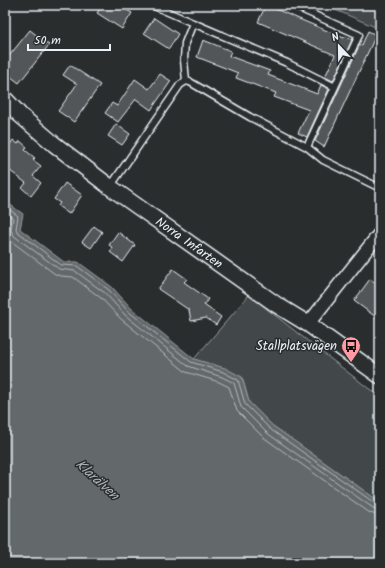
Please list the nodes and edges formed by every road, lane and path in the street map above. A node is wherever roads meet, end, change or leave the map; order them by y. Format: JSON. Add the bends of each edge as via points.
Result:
{"nodes":[{"id":1,"x":152,"y":5,"type":"edge"},
{"id":2,"x":292,"y":5,"type":"edge"},
{"id":3,"x":193,"y":22,"type":"junction"},
{"id":4,"x":186,"y":81,"type":"junction"},
{"id":5,"x":335,"y":87,"type":"junction"},
{"id":6,"x":5,"y":100,"type":"edge"},
{"id":7,"x":307,"y":147,"type":"junction"},
{"id":8,"x":110,"y":187,"type":"junction"},
{"id":9,"x":380,"y":188,"type":"edge"},
{"id":10,"x":380,"y":234,"type":"edge"},
{"id":11,"x":308,"y":324,"type":"junction"},
{"id":12,"x":380,"y":376,"type":"edge"}],
"edges":[{"from":1,"to":3,"type":"lane"},
{"from":2,"to":5,"type":"lane","via":[[359,34]]},
{"from":3,"to":4,"type":"lane","via":[[185,43]]},
{"from":3,"to":5,"type":"lane"},
{"from":4,"to":7,"type":"lane"},
{"from":4,"to":8,"type":"lane","via":[[180,85]]},
{"from":5,"to":7,"type":"lane"},
{"from":6,"to":8,"type":"street","name":"Norra Infarten","via":[[54,144]]},
{"from":7,"to":9,"type":"lane","via":[[323,160]]},
{"from":8,"to":11,"type":"street","name":"Norra Infarten","via":[[277,305]]},
{"from":10,"to":11,"type":"street"},
{"from":11,"to":12,"type":"street","name":"Norra Infarten"}]}
